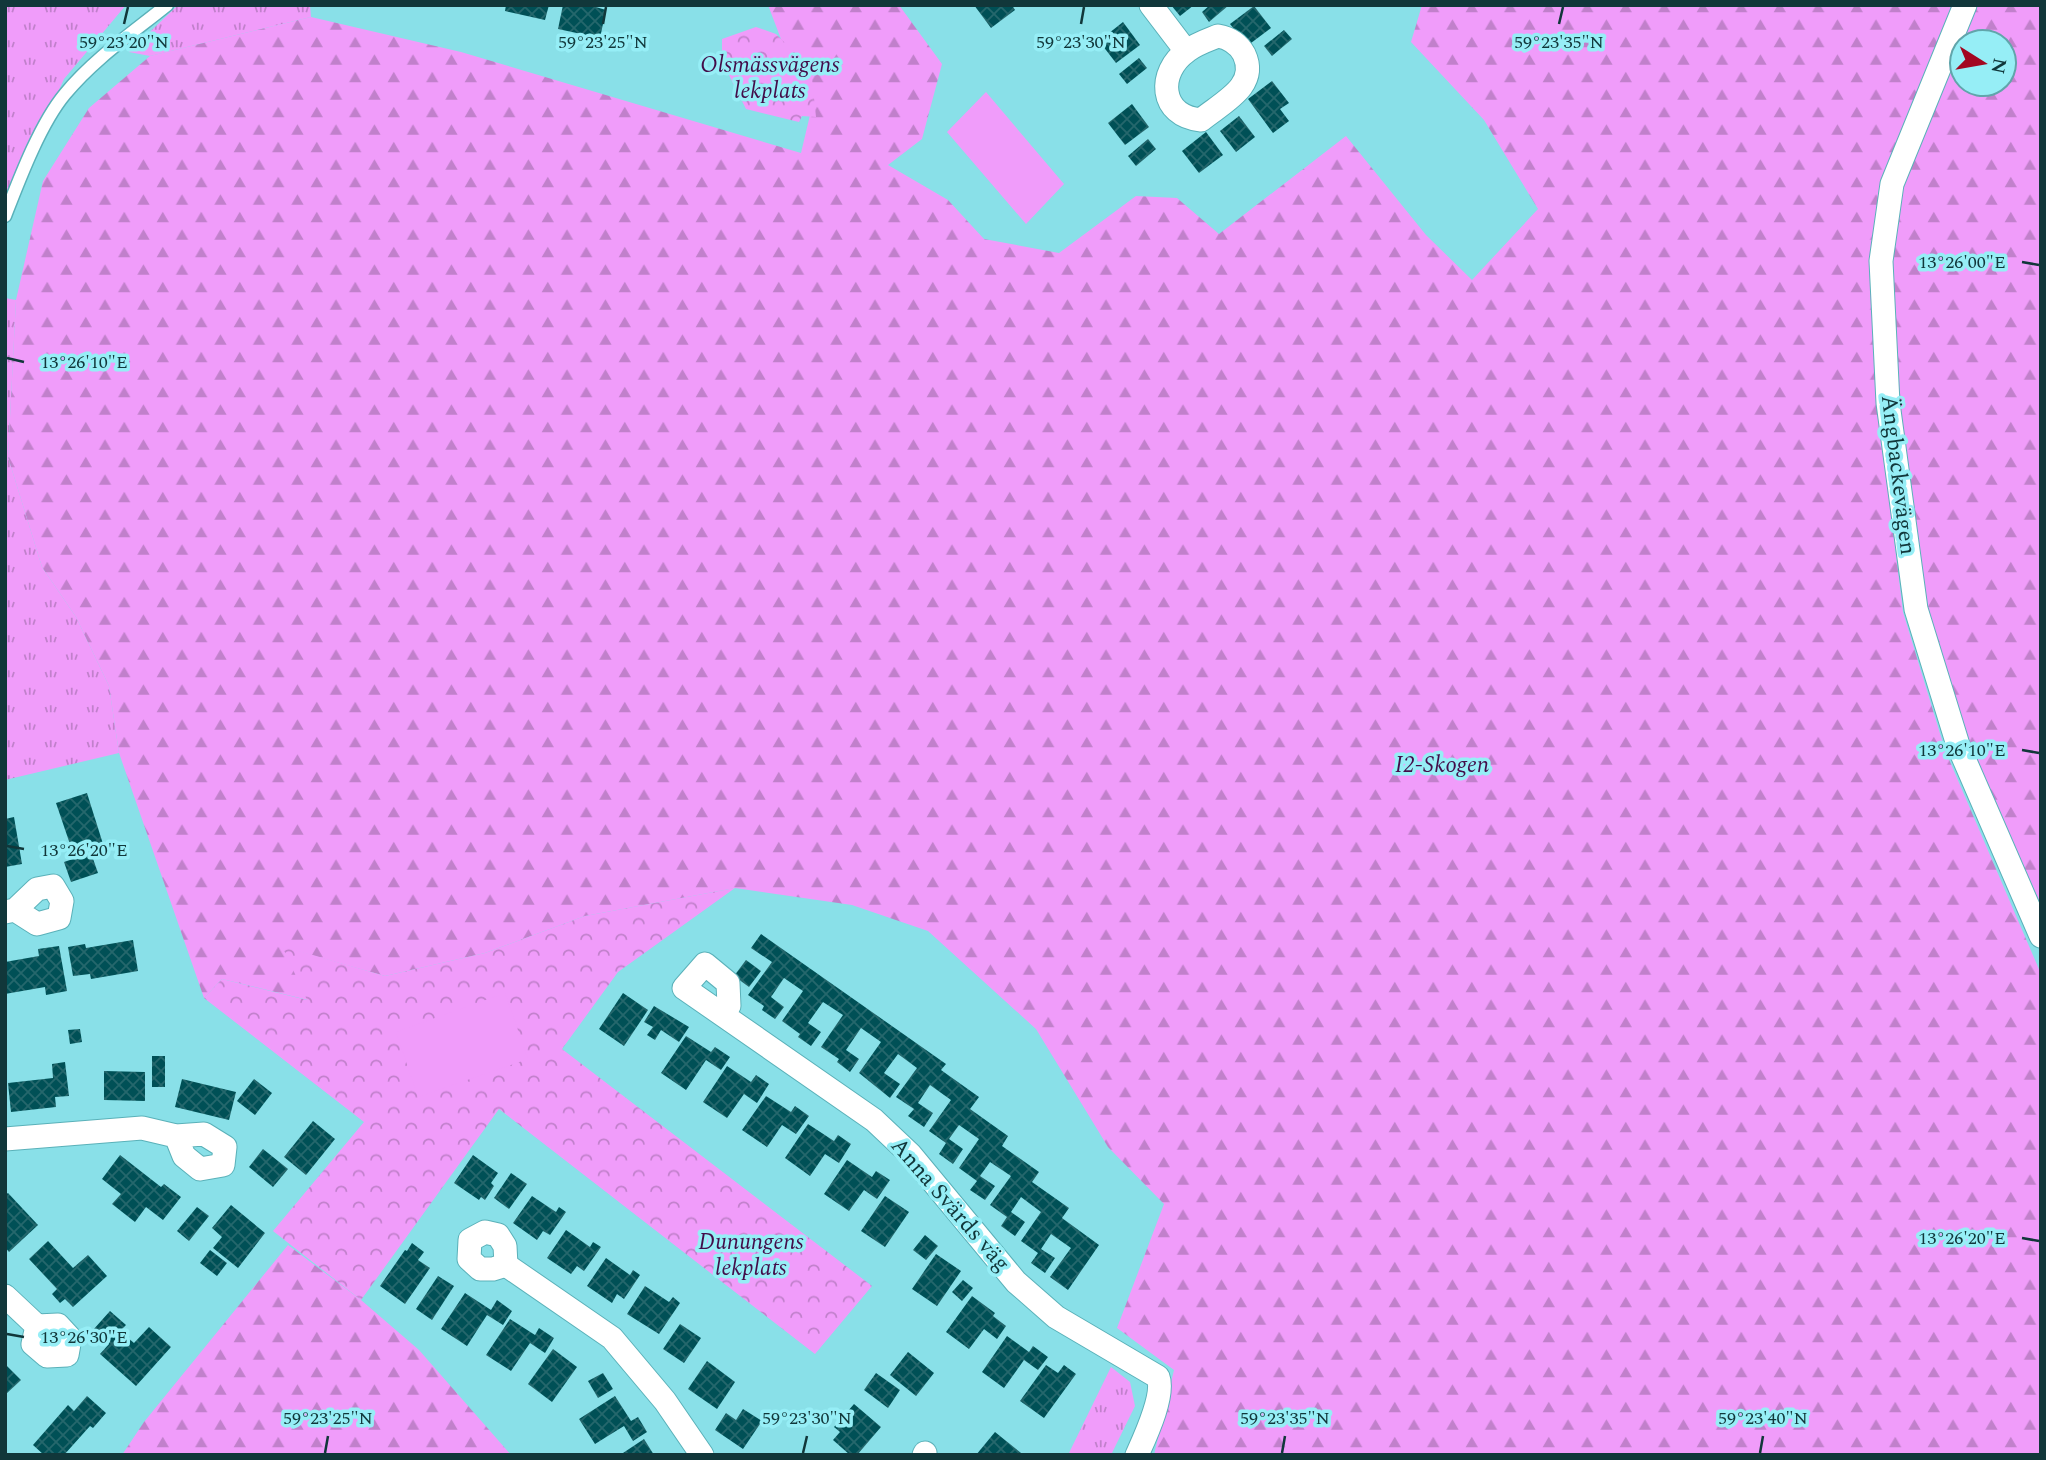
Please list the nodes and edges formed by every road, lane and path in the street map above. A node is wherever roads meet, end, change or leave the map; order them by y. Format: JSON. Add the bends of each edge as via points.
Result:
{"nodes":[{"id":1,"x":167,"y":5,"type":"edge"},
{"id":2,"x":1151,"y":5,"type":"edge"},
{"id":3,"x":1965,"y":5,"type":"edge"},
{"id":4,"x":1186,"y":51,"type":"dead end"},
{"id":5,"x":5,"y":216,"type":"edge"},
{"id":6,"x":2041,"y":936,"type":"edge"},
{"id":7,"x":724,"y":1014,"type":"dead end"},
{"id":8,"x":176,"y":1136,"type":"dead end"},
{"id":9,"x":5,"y":1139,"type":"edge"},
{"id":10,"x":506,"y":1265,"type":"dead end"},
{"id":11,"x":5,"y":1296,"type":"edge"},
{"id":12,"x":37,"y":1326,"type":"dead end"},
{"id":13,"x":702,"y":1455,"type":"edge"},
{"id":14,"x":1137,"y":1455,"type":"edge"}],
"edges":[{"from":1,"to":5,"type":"lane","via":[[111,47],[63,96],[42,131]]},
{"from":2,"to":4,"type":"street"},
{"from":3,"to":6,"type":"street","name":"Ängbackevägen","via":[[1892,184],[1881,261],[1888,403],[1916,609],[1958,745]]},
{"from":7,"to":14,"type":"street","name":"Anna Svärds väg","via":[[874,1121],[910,1154],[1016,1282],[1056,1317],[1158,1377],[1156,1402]]},
{"from":8,"to":9,"type":"street","via":[[142,1128]]},
{"from":10,"to":13,"type":"street","via":[[612,1338],[665,1401]]},
{"from":11,"to":12,"type":"street"}]}
